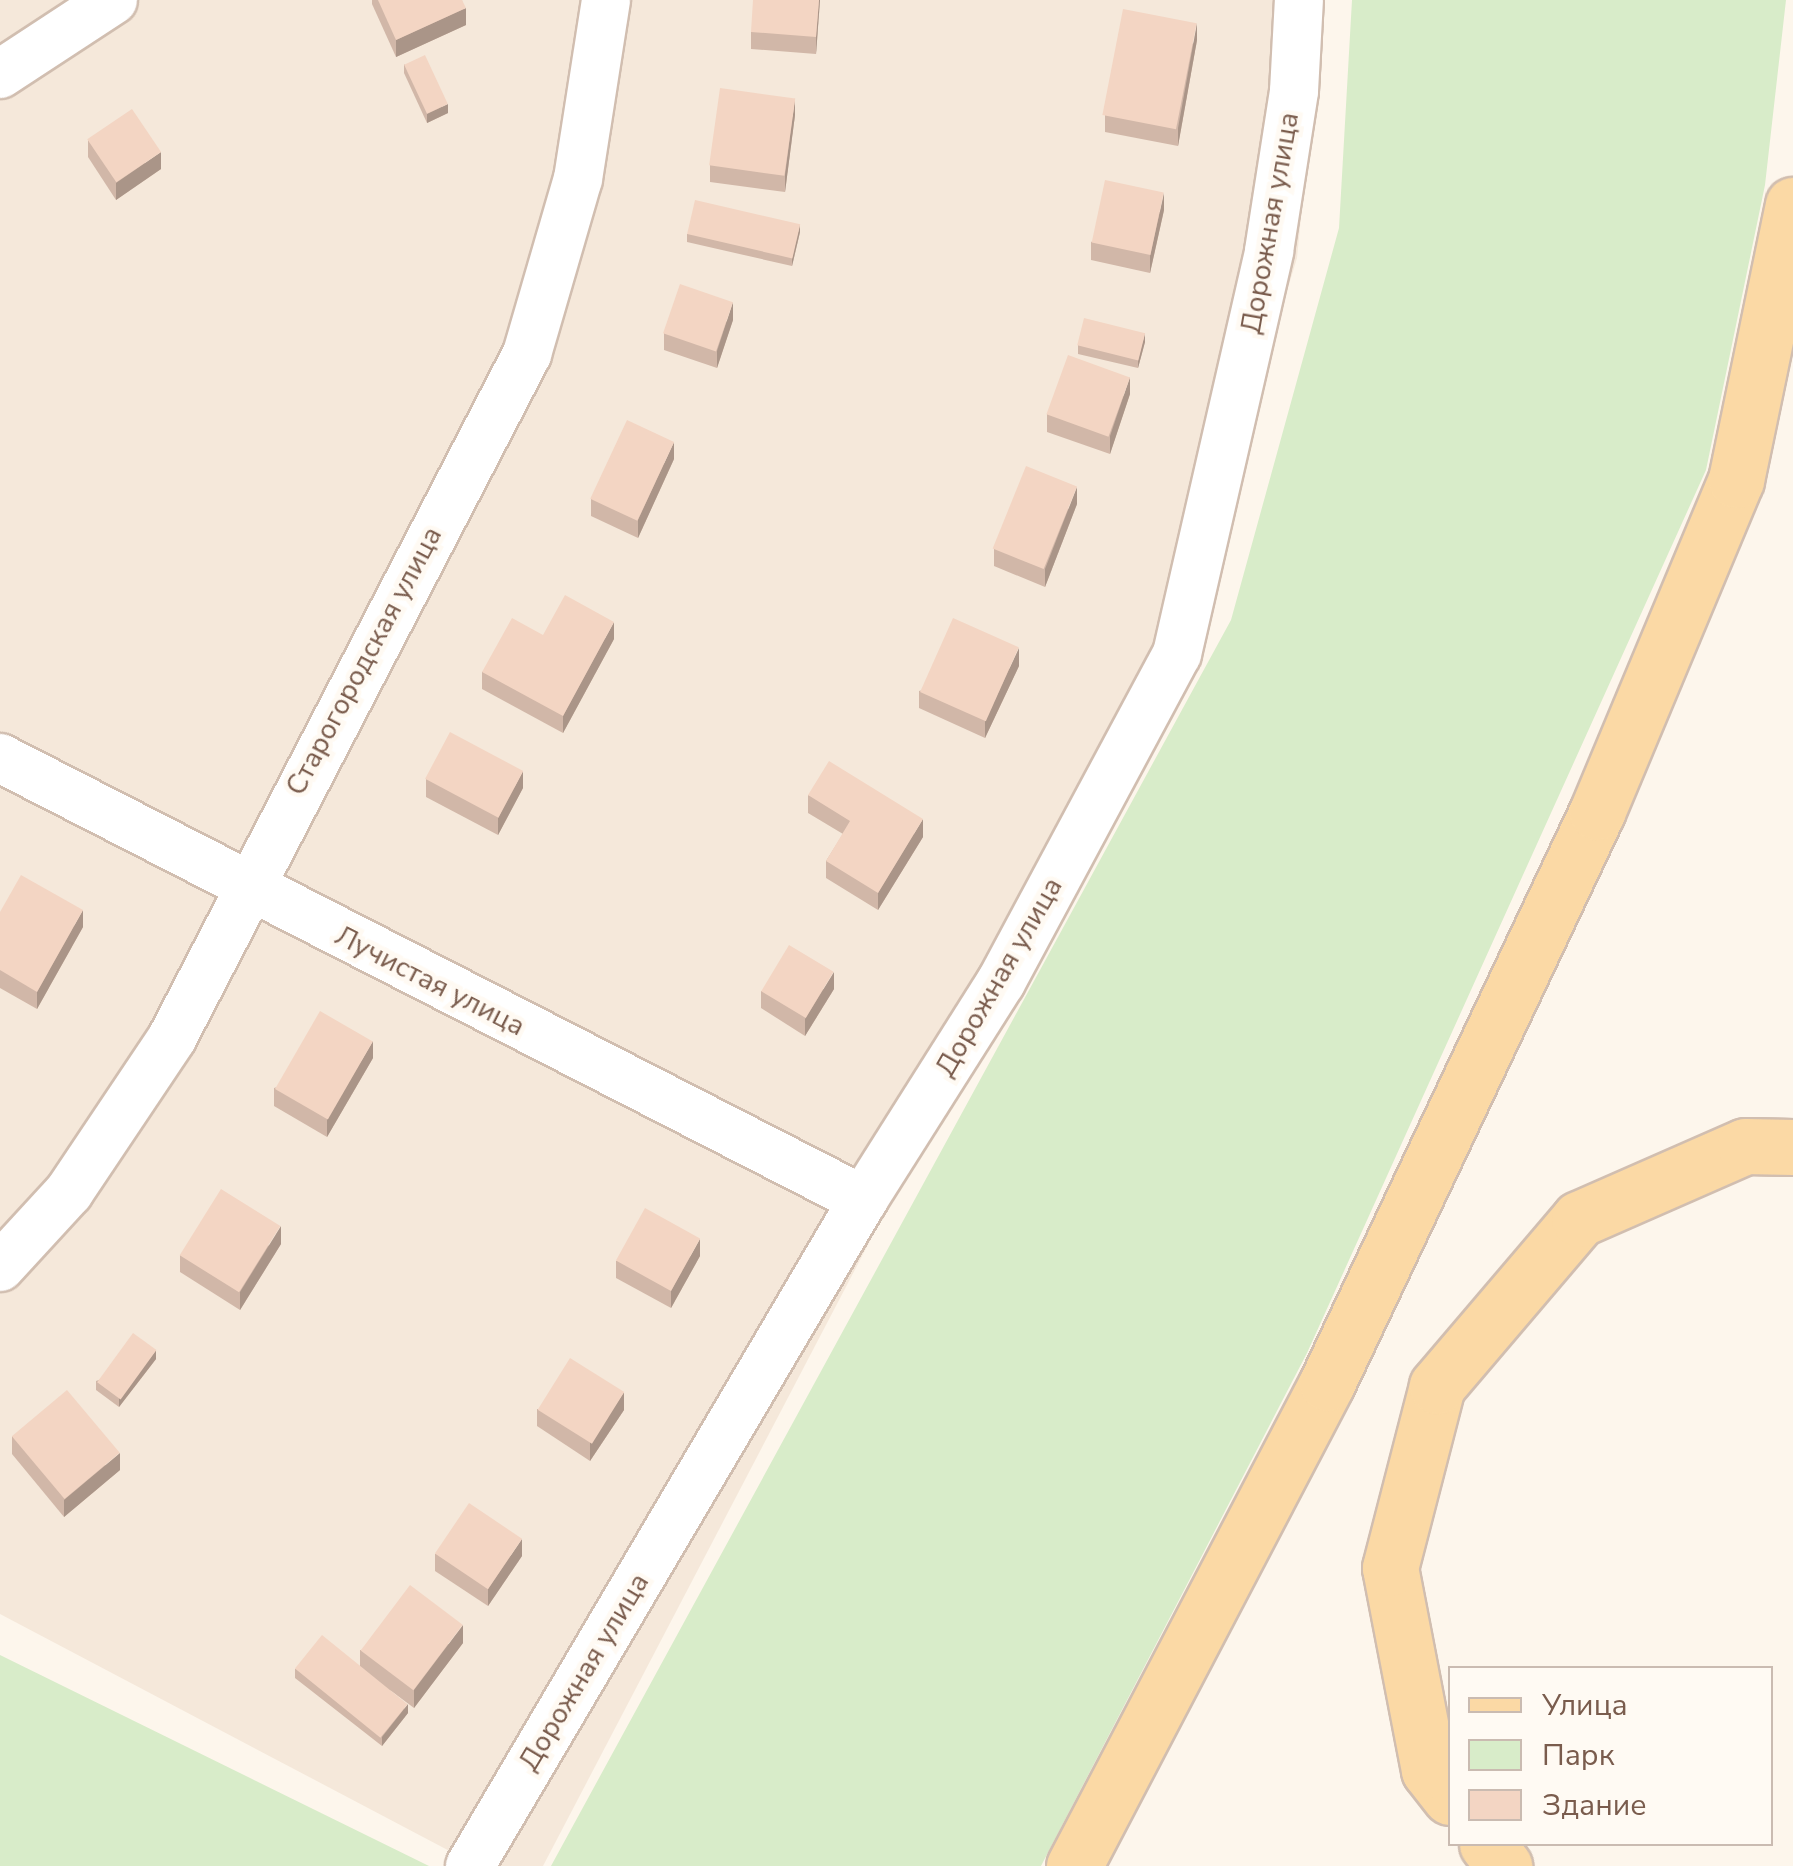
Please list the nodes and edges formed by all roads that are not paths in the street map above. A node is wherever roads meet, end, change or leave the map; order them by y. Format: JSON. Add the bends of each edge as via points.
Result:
{"nodes":[{"id":1,"x":112,"y":0,"type":"edge"},
{"id":2,"x":606,"y":0,"type":"edge"},
{"id":3,"x":1299,"y":0,"type":"edge"},
{"id":4,"x":0,"y":74,"type":"edge"},
{"id":5,"x":1793,"y":205,"type":"edge"},
{"id":6,"x":0,"y":758,"type":"edge"},
{"id":7,"x":246,"y":887,"type":"junction"},
{"id":8,"x":1793,"y":1147,"type":"edge"},
{"id":9,"x":863,"y":1200,"type":"junction"},
{"id":10,"x":0,"y":1267,"type":"edge"},
{"id":11,"x":1448,"y":1794,"type":"edge"},
{"id":12,"x":1489,"y":1846,"type":"edge"},
{"id":13,"x":470,"y":1866,"type":"edge"},
{"id":14,"x":1074,"y":1866,"type":"edge"},
{"id":15,"x":1504,"y":1866,"type":"edge"}],
"edges":[{"from":1,"to":4,"type":"street"},
{"from":2,"to":7,"type":"street","name":"Старогородская улица","via":[[578,180],[526,354]]},
{"from":3,"to":9,"type":"street","name":"Дорожная улица","via":[[1294,91],[1269,252],[1176,654],[1002,982]]},
{"from":5,"to":14,"type":"main road","via":[[1736,480],[1598,812],[1328,1383]]},
{"from":6,"to":7,"type":"street","name":"Лучистая улица"},
{"from":7,"to":9,"type":"street","name":"Лучистая улица"},
{"from":7,"to":10,"type":"street","name":"Старогородская улица","via":[[172,1038],[69,1192]]},
{"from":8,"to":11,"type":"main road","via":[[1746,1146],[1579,1219],[1436,1386],[1390,1568],[1429,1770]]},
{"from":9,"to":13,"type":"street","name":"Дорожная улица"},
{"from":12,"to":15,"type":"main road"}]}
